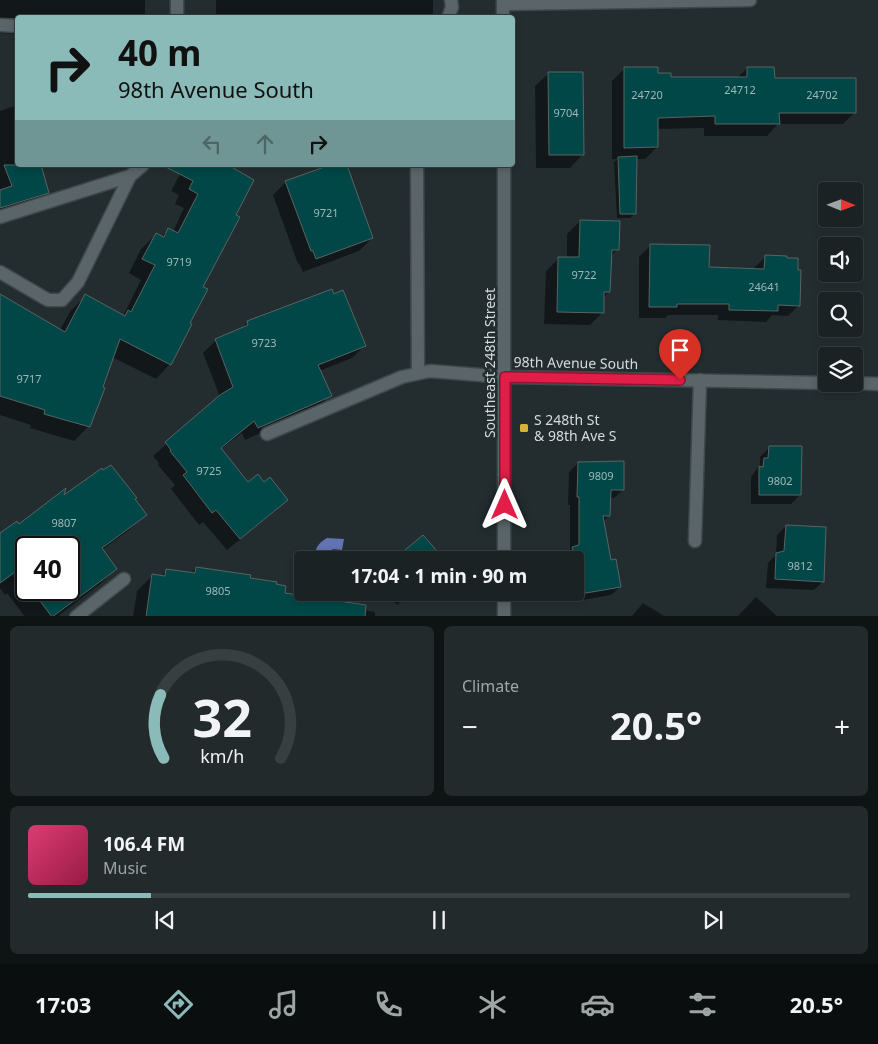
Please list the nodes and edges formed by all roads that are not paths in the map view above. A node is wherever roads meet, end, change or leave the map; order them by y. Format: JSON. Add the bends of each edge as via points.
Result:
{"nodes":[{"id":1,"x":178,"y":0,"type":"edge"},
{"id":2,"x":451,"y":0,"type":"edge"},
{"id":3,"x":750,"y":0,"type":"edge"},
{"id":4,"x":503,"y":7,"type":"edge"},
{"id":5,"x":177,"y":15,"type":"edge"},
{"id":6,"x":449,"y":15,"type":"edge"},
{"id":7,"x":0,"y":25,"type":"edge"},
{"id":8,"x":15,"y":26,"type":"edge"},
{"id":9,"x":141,"y":167,"type":"edge"},
{"id":10,"x":416,"y":167,"type":"edge"},
{"id":11,"x":504,"y":167,"type":"edge"},
{"id":12,"x":130,"y":176,"type":"junction"},
{"id":13,"x":0,"y":217,"type":"edge"},
{"id":14,"x":0,"y":272,"type":"edge"},
{"id":15,"x":418,"y":374,"type":"junction"},
{"id":16,"x":505,"y":377,"type":"junction"},
{"id":17,"x":700,"y":380,"type":"junction"},
{"id":18,"x":818,"y":383,"type":"edge"},
{"id":19,"x":863,"y":383,"type":"edge"},
{"id":20,"x":878,"y":384,"type":"edge"},
{"id":21,"x":267,"y":434,"type":"dead end"},
{"id":22,"x":695,"y":541,"type":"dead end"},
{"id":23,"x":504,"y":551,"type":"edge"},
{"id":24,"x":124,"y":578,"type":"dead end"},
{"id":25,"x":504,"y":601,"type":"edge"},
{"id":26,"x":76,"y":616,"type":"edge"},
{"id":27,"x":504,"y":616,"type":"edge"}],
"edges":[{"from":1,"to":5,"type":"street"},
{"from":2,"to":6,"type":"street"},
{"from":3,"to":4,"type":"street"},
{"from":7,"to":8,"type":"street"},
{"from":9,"to":12,"type":"street"},
{"from":10,"to":15,"type":"street"},
{"from":11,"to":16,"type":"street","name":"Southeast 248th Street"},
{"from":12,"to":13,"type":"street"},
{"from":12,"to":14,"type":"street","via":[[78,282],[62,300],[48,300]]},
{"from":15,"to":16,"type":"street","name":"98th Avenue South"},
{"from":15,"to":21,"type":"street","name":"98th Avenue South","via":[[402,376]]},
{"from":16,"to":17,"type":"street","name":"98th Avenue South"},
{"from":16,"to":23,"type":"street","name":"Southeast 248th Street"},
{"from":17,"to":18,"type":"street","name":"98th Avenue South"},
{"from":17,"to":22,"type":"street"},
{"from":19,"to":20,"type":"street"},
{"from":24,"to":26,"type":"street"},
{"from":25,"to":27,"type":"street"}]}
